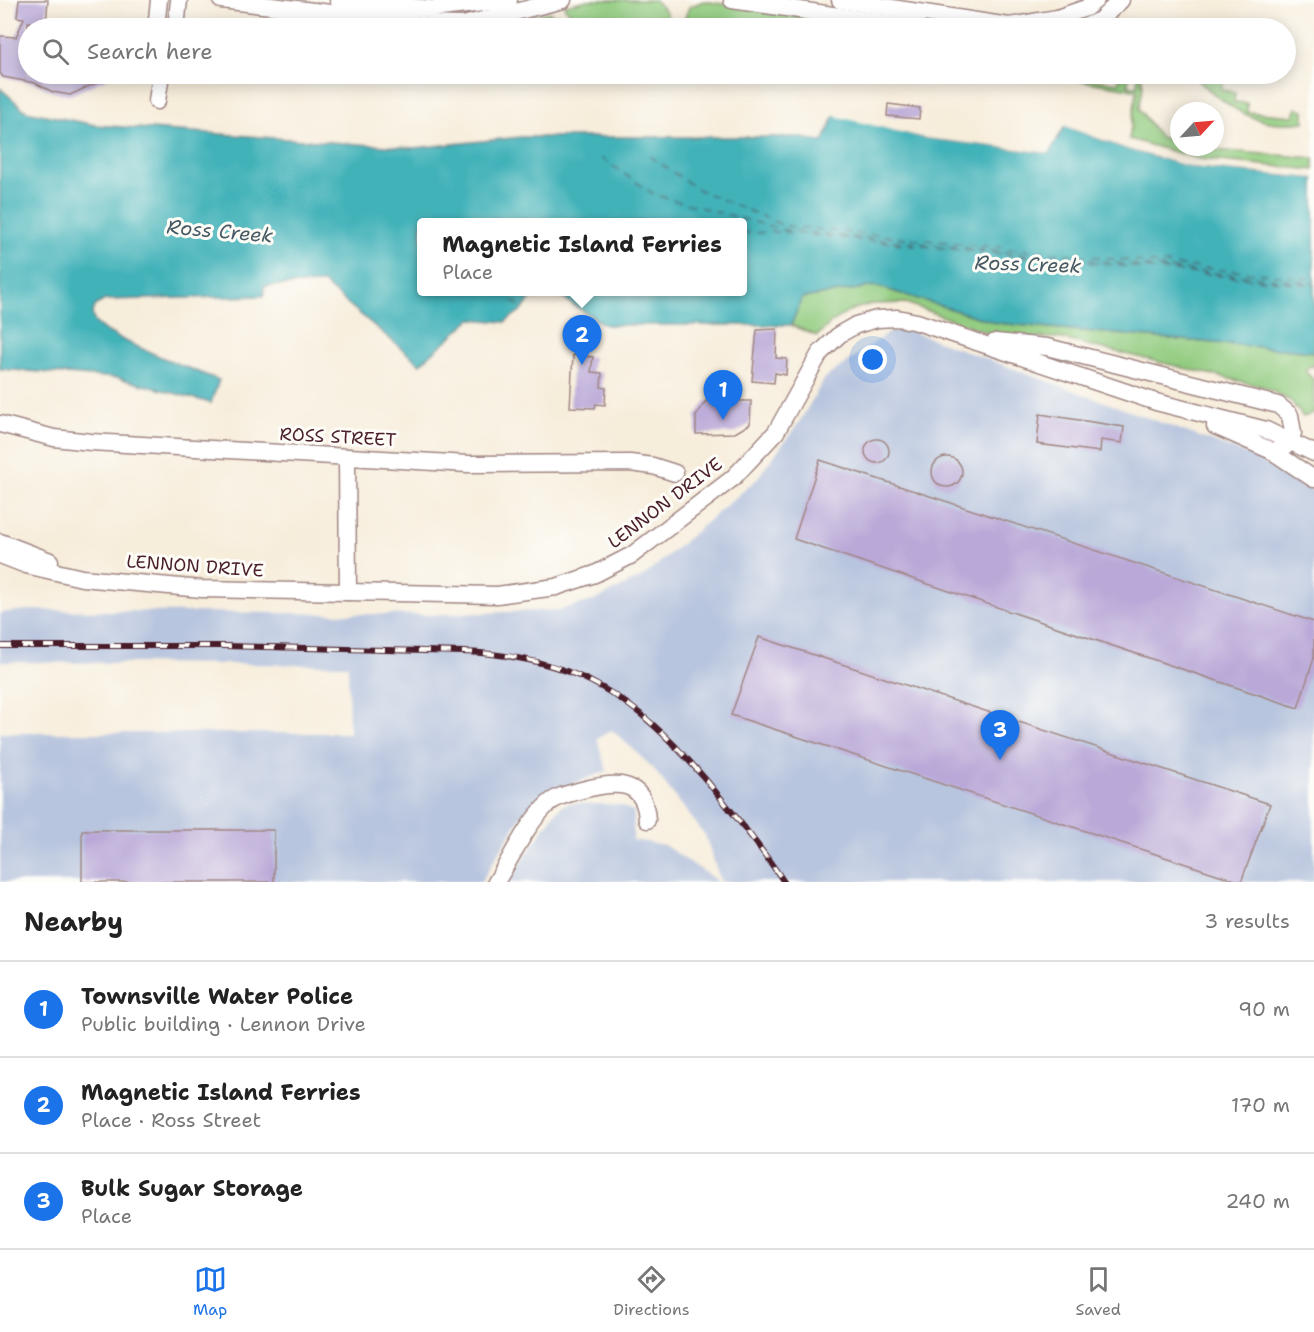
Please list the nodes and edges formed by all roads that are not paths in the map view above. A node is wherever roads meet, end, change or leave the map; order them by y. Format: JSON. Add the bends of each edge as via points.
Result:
{"nodes":[{"id":1,"x":159,"y":0,"type":"edge"},
{"id":2,"x":179,"y":0,"type":"edge"},
{"id":3,"x":221,"y":0,"type":"edge"},
{"id":4,"x":338,"y":0,"type":"edge"},
{"id":5,"x":509,"y":0,"type":"edge"},
{"id":6,"x":563,"y":0,"type":"edge"},
{"id":7,"x":732,"y":0,"type":"edge"},
{"id":8,"x":840,"y":0,"type":"edge"},
{"id":9,"x":1096,"y":0,"type":"edge"},
{"id":10,"x":1121,"y":0,"type":"edge"},
{"id":11,"x":157,"y":18,"type":"edge"},
{"id":12,"x":177,"y":18,"type":"edge"},
{"id":13,"x":365,"y":18,"type":"edge"},
{"id":14,"x":491,"y":18,"type":"edge"},
{"id":15,"x":853,"y":18,"type":"edge"},
{"id":16,"x":957,"y":18,"type":"edge"},
{"id":17,"x":1057,"y":18,"type":"edge"},
{"id":18,"x":1102,"y":18,"type":"edge"},
{"id":19,"x":159,"y":84,"type":"edge"},
{"id":20,"x":157,"y":101,"type":"dead end"},
{"id":21,"x":973,"y":341,"type":"junction"},
{"id":22,"x":1156,"y":402,"type":"junction"},
{"id":23,"x":0,"y":424,"type":"edge"},
{"id":24,"x":1291,"y":440,"type":"junction"},
{"id":25,"x":1311,"y":451,"type":"edge"},
{"id":26,"x":1273,"y":452,"type":"junction"},
{"id":27,"x":347,"y":457,"type":"junction"},
{"id":28,"x":1294,"y":465,"type":"junction"},
{"id":29,"x":675,"y":473,"type":"dead end"},
{"id":30,"x":1314,"y":479,"type":"edge"},
{"id":31,"x":0,"y":542,"type":"edge"},
{"id":32,"x":0,"y":555,"type":"edge"},
{"id":33,"x":114,"y":580,"type":"junction"},
{"id":34,"x":348,"y":592,"type":"junction"},
{"id":35,"x":647,"y":820,"type":"dead end"},
{"id":36,"x":496,"y":882,"type":"edge"}],
"edges":[{"from":1,"to":11,"type":"street"},
{"from":2,"to":12,"type":"street"},
{"from":3,"to":13,"type":"street"},
{"from":4,"to":5,"type":"street","via":[[432,9]]},
{"from":6,"to":14,"type":"street"},
{"from":7,"to":15,"type":"street"},
{"from":8,"to":16,"type":"street"},
{"from":9,"to":17,"type":"street","via":[[1086,8]]},
{"from":10,"to":18,"type":"street"},
{"from":19,"to":20,"type":"street"},
{"from":21,"to":22,"type":"street","name":"LENNON DRIVE"},
{"from":21,"to":24,"type":"street","via":[[1047,347],[1275,404],[1290,415]]},
{"from":21,"to":34,"type":"street","name":"LENNON DRIVE","via":[[897,318],[876,319],[848,329],[820,353],[787,415],[741,471],[642,549],[595,574],[556,587],[514,594]]},
{"from":22,"to":24,"type":"street","name":"LENNON DRIVE"},
{"from":22,"to":26,"type":"street","name":"LENNON DRIVE"},
{"from":23,"to":27,"type":"street","name":"ROSS STREET","via":[[69,440]]},
{"from":24,"to":25,"type":"street","name":"LENNON DRIVE"},
{"from":24,"to":26,"type":"street"},
{"from":25,"to":28,"type":"street"},
{"from":26,"to":28,"type":"street","name":"LENNON DRIVE"},
{"from":27,"to":29,"type":"street","name":"ROSS STREET","via":[[468,464],[630,463]]},
{"from":27,"to":34,"type":"street"},
{"from":28,"to":30,"type":"street","name":"LENNON DRIVE"},
{"from":31,"to":33,"type":"street","name":"LENNON DRIVE"},
{"from":32,"to":33,"type":"street","name":"LENNON DRIVE","via":[[82,578]]},
{"from":33,"to":34,"type":"street","name":"LENNON DRIVE","via":[[212,590]]},
{"from":35,"to":36,"type":"street","via":[[643,800],[633,789],[621,784],[600,785],[559,797],[540,813]]}]}
